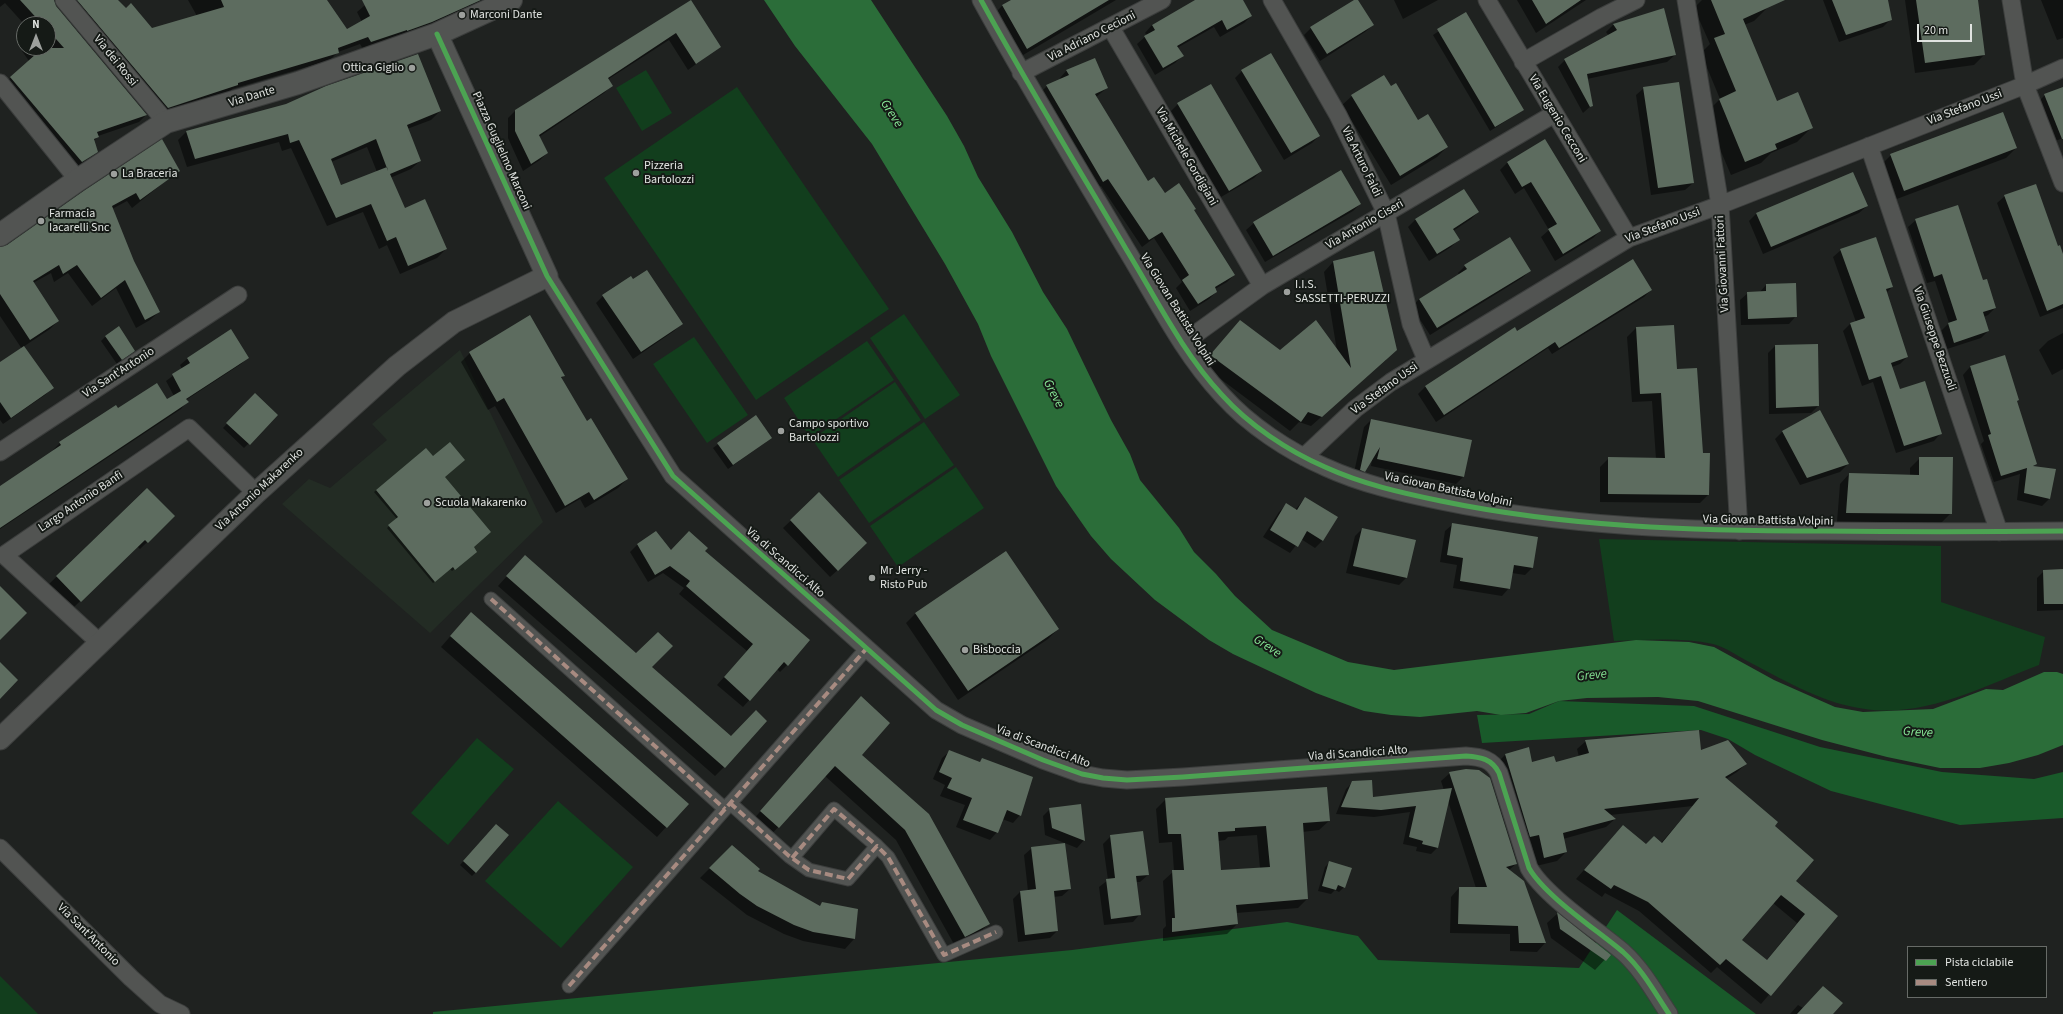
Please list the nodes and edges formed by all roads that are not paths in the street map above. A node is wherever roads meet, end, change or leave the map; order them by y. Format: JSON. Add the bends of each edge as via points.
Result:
{"nodes":[{"id":1,"x":64,"y":0,"type":"edge"},
{"id":2,"x":511,"y":0,"type":"edge"},
{"id":3,"x":980,"y":0,"type":"edge"},
{"id":4,"x":1162,"y":0,"type":"edge"},
{"id":5,"x":1272,"y":0,"type":"edge"},
{"id":6,"x":1487,"y":0,"type":"edge"},
{"id":7,"x":1636,"y":0,"type":"edge"},
{"id":8,"x":1686,"y":0,"type":"edge"},
{"id":9,"x":2011,"y":0,"type":"edge"},
{"id":10,"x":1110,"y":28,"type":"junction"},
{"id":11,"x":437,"y":34,"type":"junction"},
{"id":12,"x":1523,"y":62,"type":"junction"},
{"id":13,"x":2063,"y":68,"type":"edge"},
{"id":14,"x":1021,"y":73,"type":"junction"},
{"id":15,"x":0,"y":84,"type":"edge"},
{"id":16,"x":2025,"y":85,"type":"junction"},
{"id":17,"x":1554,"y":114,"type":"junction"},
{"id":18,"x":166,"y":122,"type":"junction"},
{"id":19,"x":1868,"y":146,"type":"junction"},
{"id":20,"x":2060,"y":165,"type":"edge"},
{"id":21,"x":78,"y":180,"type":"junction"},
{"id":22,"x":2063,"y":183,"type":"edge"},
{"id":23,"x":1720,"y":205,"type":"junction"},
{"id":24,"x":1386,"y":213,"type":"junction"},
{"id":25,"x":0,"y":236,"type":"edge"},
{"id":26,"x":1628,"y":238,"type":"junction"},
{"id":27,"x":547,"y":276,"type":"junction"},
{"id":28,"x":1262,"y":286,"type":"junction"},
{"id":29,"x":238,"y":295,"type":"dead end"},
{"id":30,"x":1183,"y":343,"type":"junction"},
{"id":31,"x":1426,"y":359,"type":"junction"},
{"id":32,"x":0,"y":452,"type":"edge"},
{"id":33,"x":1304,"y":457,"type":"junction"},
{"id":34,"x":256,"y":493,"type":"junction"},
{"id":35,"x":1739,"y":531,"type":"junction"},
{"id":36,"x":2063,"y":531,"type":"edge"},
{"id":37,"x":1999,"y":532,"type":"junction"},
{"id":38,"x":491,"y":599,"type":"dead end"},
{"id":39,"x":100,"y":644,"type":"junction"},
{"id":40,"x":867,"y":648,"type":"junction"},
{"id":41,"x":0,"y":739,"type":"edge"},
{"id":42,"x":728,"y":806,"type":"junction"},
{"id":43,"x":877,"y":846,"type":"junction"},
{"id":44,"x":0,"y":848,"type":"edge"},
{"id":45,"x":792,"y":858,"type":"junction"},
{"id":46,"x":996,"y":932,"type":"dead end"},
{"id":47,"x":569,"y":986,"type":"dead end"},
{"id":48,"x":181,"y":1014,"type":"edge"},
{"id":49,"x":1668,"y":1014,"type":"edge"}],
"edges":[{"from":1,"to":18,"type":"street","name":"Via dei Rossi"},
{"from":2,"to":11,"type":"main road"},
{"from":3,"to":14,"type":"street","name":"Via Giovan Battista Volpini"},
{"from":4,"to":10,"type":"street","name":"Via Adriano Cecioni"},
{"from":5,"to":24,"type":"street","name":"Via Arturo Faldi","via":[[1338,115]]},
{"from":6,"to":12,"type":"street","name":"Via Eugenio Cecconi"},
{"from":7,"to":12,"type":"street"},
{"from":8,"to":23,"type":"street","name":"Via Giovanni Fattori"},
{"from":9,"to":16,"type":"street"},
{"from":10,"to":14,"type":"street","name":"Via Adriano Cecioni"},
{"from":10,"to":28,"type":"street","name":"Via Michele Gordigiani"},
{"from":11,"to":18,"type":"main road","name":"Via Dante","via":[[298,83]]},
{"from":11,"to":27,"type":"street","name":"Piazza Guglielmo Marconi"},
{"from":12,"to":17,"type":"street","name":"Via Eugenio Cecconi"},
{"from":13,"to":16,"type":"street","name":"Via Stefano Ussi"},
{"from":14,"to":30,"type":"street","name":"Via Giovan Battista Volpini"},
{"from":15,"to":21,"type":"street"},
{"from":16,"to":19,"type":"street","name":"Via Stefano Ussi"},
{"from":16,"to":20,"type":"street"},
{"from":17,"to":24,"type":"street","name":"Via Antonio Ciseri"},
{"from":17,"to":26,"type":"street","name":"Via Eugenio Cecconi"},
{"from":18,"to":21,"type":"main road","name":"Via Dante"},
{"from":19,"to":23,"type":"street","name":"Via Stefano Ussi"},
{"from":19,"to":37,"type":"street","name":"Via Giuseppe Bezzuoli"},
{"from":20,"to":22,"type":"street"},
{"from":21,"to":25,"type":"main road","name":"Via Dante"},
{"from":23,"to":26,"type":"street","name":"Via Stefano Ussi"},
{"from":23,"to":35,"type":"street","name":"Via Giovanni Fattori"},
{"from":24,"to":28,"type":"street","name":"Via Antonio Ciseri"},
{"from":24,"to":31,"type":"street","name":"Via Arturo Faldi","via":[[1411,324]]},
{"from":26,"to":31,"type":"street","name":"Via Stefano Ussi"},
{"from":27,"to":34,"type":"street","name":"Via Antonio Makarenko","via":[[464,317],[432,338],[353,404]]},
{"from":27,"to":40,"type":"street","name":"Via di Scandicci Alto","via":[[674,476]]},
{"from":28,"to":30,"type":"street","name":"Via Antonio Ciseri"},
{"from":29,"to":32,"type":"street","name":"Via Sant'Antonio"},
{"from":30,"to":33,"type":"street","name":"Via Giovan Battista Volpini","via":[[1209,380],[1228,401],[1258,426]]},
{"from":31,"to":33,"type":"street","name":"Via Stefano Ussi","via":[[1355,409]]},
{"from":33,"to":35,"type":"street","name":"Via Giovan Battista Volpini","via":[[1329,469],[1400,492],[1485,510],[1556,520]]},
{"from":34,"to":39,"type":"street","name":"Via Antonio Makarenko"},
{"from":34,"to":39,"type":"street","name":"Largo Antonio Banfi","via":[[189,428],[4,555]]},
{"from":35,"to":37,"type":"street","name":"Via Giovan Battista Volpini"},
{"from":36,"to":37,"type":"street","name":"Via Giovan Battista Volpini"},
{"from":38,"to":42,"type":"street"},
{"from":39,"to":41,"type":"street","name":"Via Antonio Makarenko"},
{"from":40,"to":42,"type":"street"},
{"from":40,"to":49,"type":"street","name":"Via di Scandicci Alto","via":[[936,710],[948,717],[1043,760],[1082,774],[1103,778],[1127,780],[1466,756],[1485,758],[1499,774],[1529,868],[1534,876],[1625,954],[1648,981]]},
{"from":42,"to":45,"type":"street"},
{"from":42,"to":47,"type":"street"},
{"from":43,"to":45,"type":"street","via":[[848,879],[809,870]]},
{"from":43,"to":45,"type":"street","via":[[834,809]]},
{"from":43,"to":46,"type":"street","via":[[888,857],[944,955]]},
{"from":44,"to":48,"type":"street","name":"Via Sant'Antonio","via":[[131,978],[160,1004]]}]}
